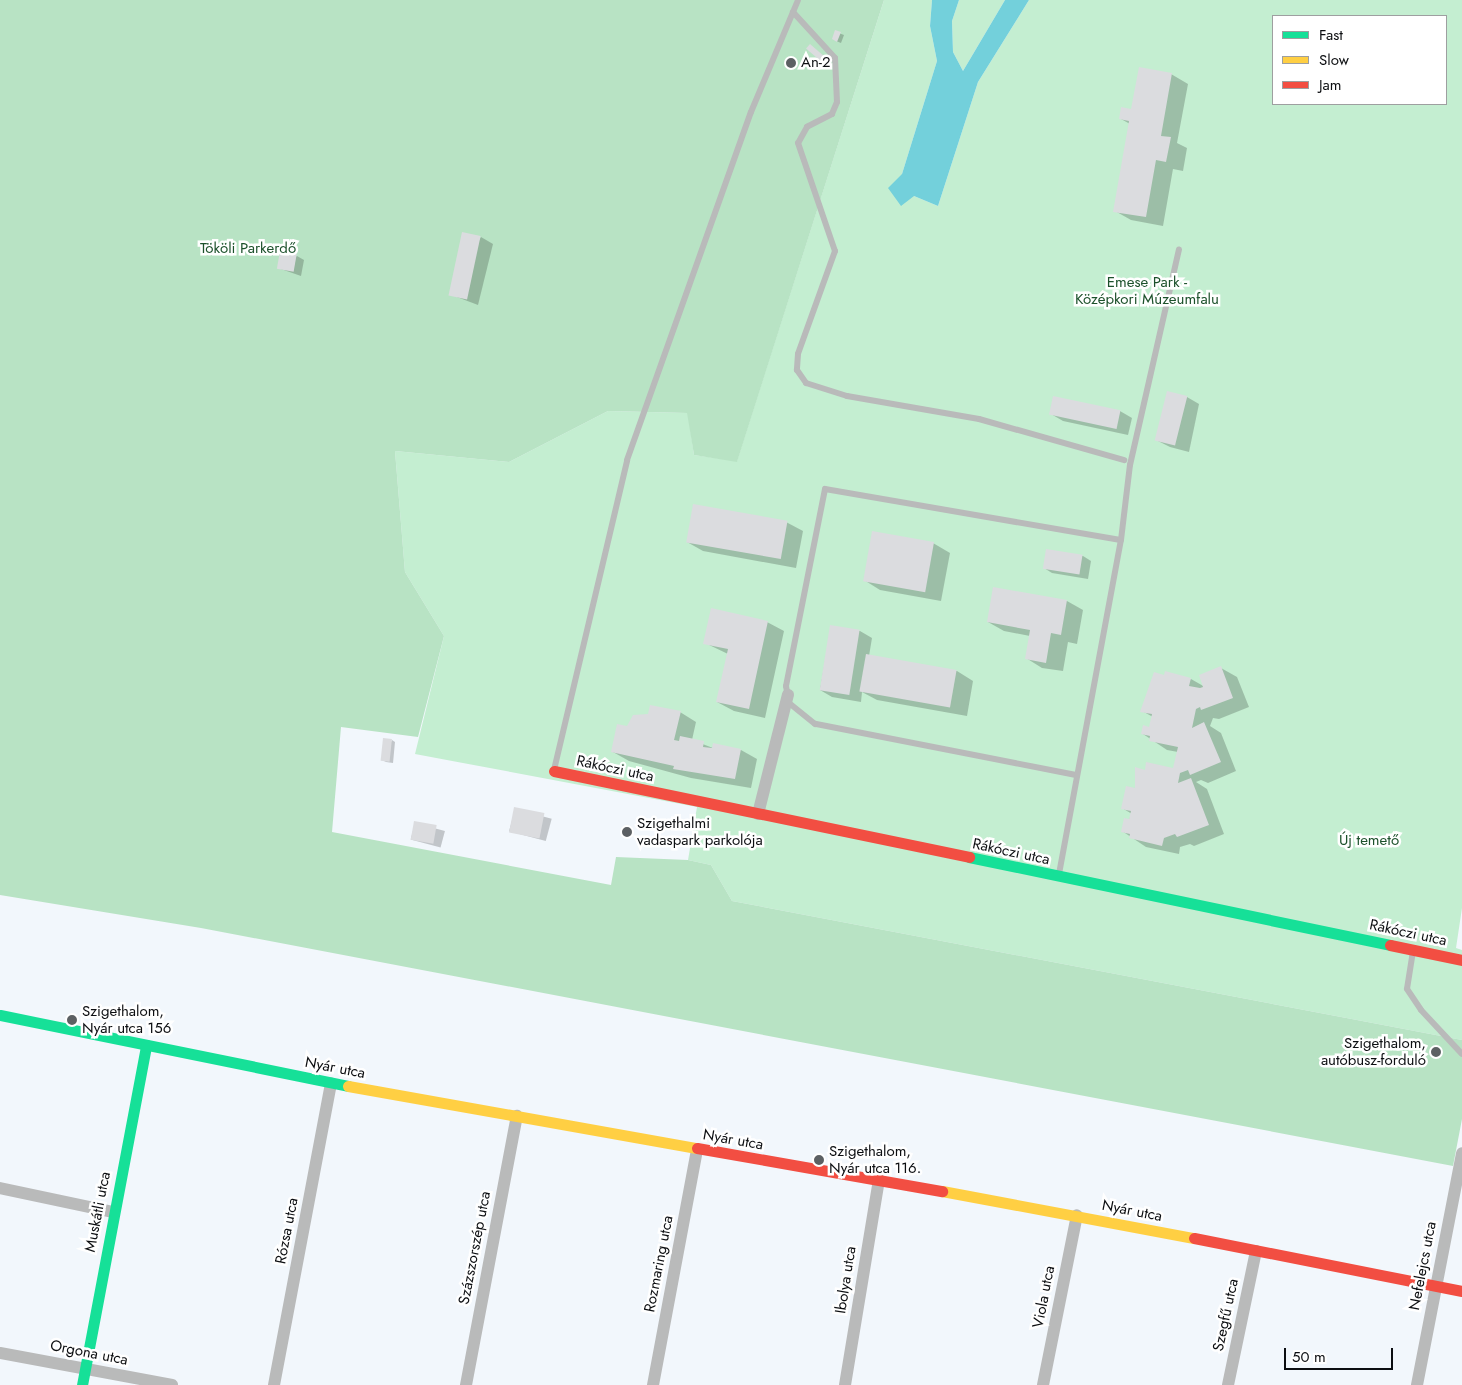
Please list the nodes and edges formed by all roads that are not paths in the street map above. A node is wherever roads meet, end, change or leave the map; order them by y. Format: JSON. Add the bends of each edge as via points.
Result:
{"nodes":[{"id":1,"x":798,"y":0,"type":"edge"},
{"id":2,"x":794,"y":12,"type":"junction"},
{"id":3,"x":1178,"y":249,"type":"dead end"},
{"id":4,"x":1124,"y":460,"type":"dead end"},
{"id":5,"x":1121,"y":540,"type":"junction"},
{"id":6,"x":788,"y":695,"type":"junction"},
{"id":7,"x":554,"y":771,"type":"joint"},
{"id":8,"x":1076,"y":775,"type":"junction"},
{"id":9,"x":758,"y":814,"type":"junction"},
{"id":10,"x":1059,"y":878,"type":"junction"},
{"id":11,"x":1413,"y":950,"type":"junction"},
{"id":12,"x":1462,"y":960,"type":"edge"},
{"id":13,"x":0,"y":1015,"type":"edge"},
{"id":14,"x":146,"y":1045,"type":"junction"},
{"id":15,"x":1462,"y":1054,"type":"edge"},
{"id":16,"x":331,"y":1083,"type":"junction"},
{"id":17,"x":517,"y":1116,"type":"junction"},
{"id":18,"x":697,"y":1149,"type":"junction"},
{"id":19,"x":1462,"y":1153,"type":"edge"},
{"id":20,"x":879,"y":1180,"type":"junction"},
{"id":21,"x":0,"y":1188,"type":"edge"},
{"id":22,"x":113,"y":1212,"type":"junction"},
{"id":23,"x":1077,"y":1215,"type":"junction"},
{"id":24,"x":1256,"y":1251,"type":"junction"},
{"id":25,"x":1435,"y":1286,"type":"junction"},
{"id":26,"x":1462,"y":1291,"type":"edge"},
{"id":27,"x":0,"y":1353,"type":"edge"},
{"id":28,"x":84,"y":1369,"type":"junction"},
{"id":29,"x":82,"y":1385,"type":"edge"},
{"id":30,"x":172,"y":1385,"type":"edge"},
{"id":31,"x":274,"y":1385,"type":"edge"},
{"id":32,"x":466,"y":1385,"type":"edge"},
{"id":33,"x":654,"y":1385,"type":"edge"},
{"id":34,"x":845,"y":1385,"type":"edge"},
{"id":35,"x":1043,"y":1385,"type":"edge"},
{"id":36,"x":1228,"y":1385,"type":"edge"},
{"id":37,"x":1417,"y":1385,"type":"edge"}],
"edges":[{"from":1,"to":2,"type":"lane"},
{"from":2,"to":4,"type":"lane","via":[[835,58],[836,94],[832,114],[807,127],[798,143],[836,251],[798,354],[797,370],[806,383],[847,396],[979,419]]},
{"from":2,"to":7,"type":"lane","via":[[751,112],[627,460]]},
{"from":3,"to":5,"type":"lane","via":[[1130,465]]},
{"from":5,"to":6,"type":"lane","via":[[825,489],[786,686]]},
{"from":5,"to":8,"type":"lane"},
{"from":6,"to":8,"type":"lane","via":[[789,703],[800,715],[815,724]]},
{"from":6,"to":9,"type":"street"},
{"from":7,"to":9,"type":"street","name":"Rákóczi utca"},
{"from":8,"to":10,"type":"lane","via":[[1058,865]]},
{"from":9,"to":10,"type":"street","name":"Rákóczi utca"},
{"from":10,"to":11,"type":"street","name":"Rákóczi utca"},
{"from":11,"to":12,"type":"street","name":"Rákóczi utca"},
{"from":11,"to":15,"type":"lane","via":[[1407,990]]},
{"from":13,"to":14,"type":"street","name":"Nyár utca"},
{"from":14,"to":16,"type":"street","name":"Nyár utca"},
{"from":14,"to":22,"type":"street","name":"Muskátli utca"},
{"from":16,"to":17,"type":"street","name":"Nyár utca"},
{"from":16,"to":31,"type":"street","name":"Rózsa utca"},
{"from":17,"to":18,"type":"street","name":"Nyár utca"},
{"from":17,"to":32,"type":"street","name":"Százszorszép utca"},
{"from":18,"to":20,"type":"street","name":"Nyár utca"},
{"from":18,"to":33,"type":"street","name":"Rozmaring utca"},
{"from":19,"to":25,"type":"street","name":"Nefelejcs utca"},
{"from":20,"to":23,"type":"street","name":"Nyár utca"},
{"from":20,"to":34,"type":"street","name":"Ibolya utca"},
{"from":21,"to":22,"type":"street"},
{"from":22,"to":28,"type":"street","name":"Muskátli utca"},
{"from":23,"to":24,"type":"street","name":"Nyár utca"},
{"from":23,"to":35,"type":"street","name":"Viola utca"},
{"from":24,"to":25,"type":"street","name":"Nyár utca"},
{"from":24,"to":36,"type":"street","name":"Szegfű utca"},
{"from":25,"to":26,"type":"street","name":"Nyár utca"},
{"from":25,"to":37,"type":"street","name":"Nefelejcs utca"},
{"from":27,"to":28,"type":"street","name":"Orgona utca"},
{"from":28,"to":29,"type":"street","name":"Muskátli utca"},
{"from":28,"to":30,"type":"street","name":"Orgona utca"}]}
